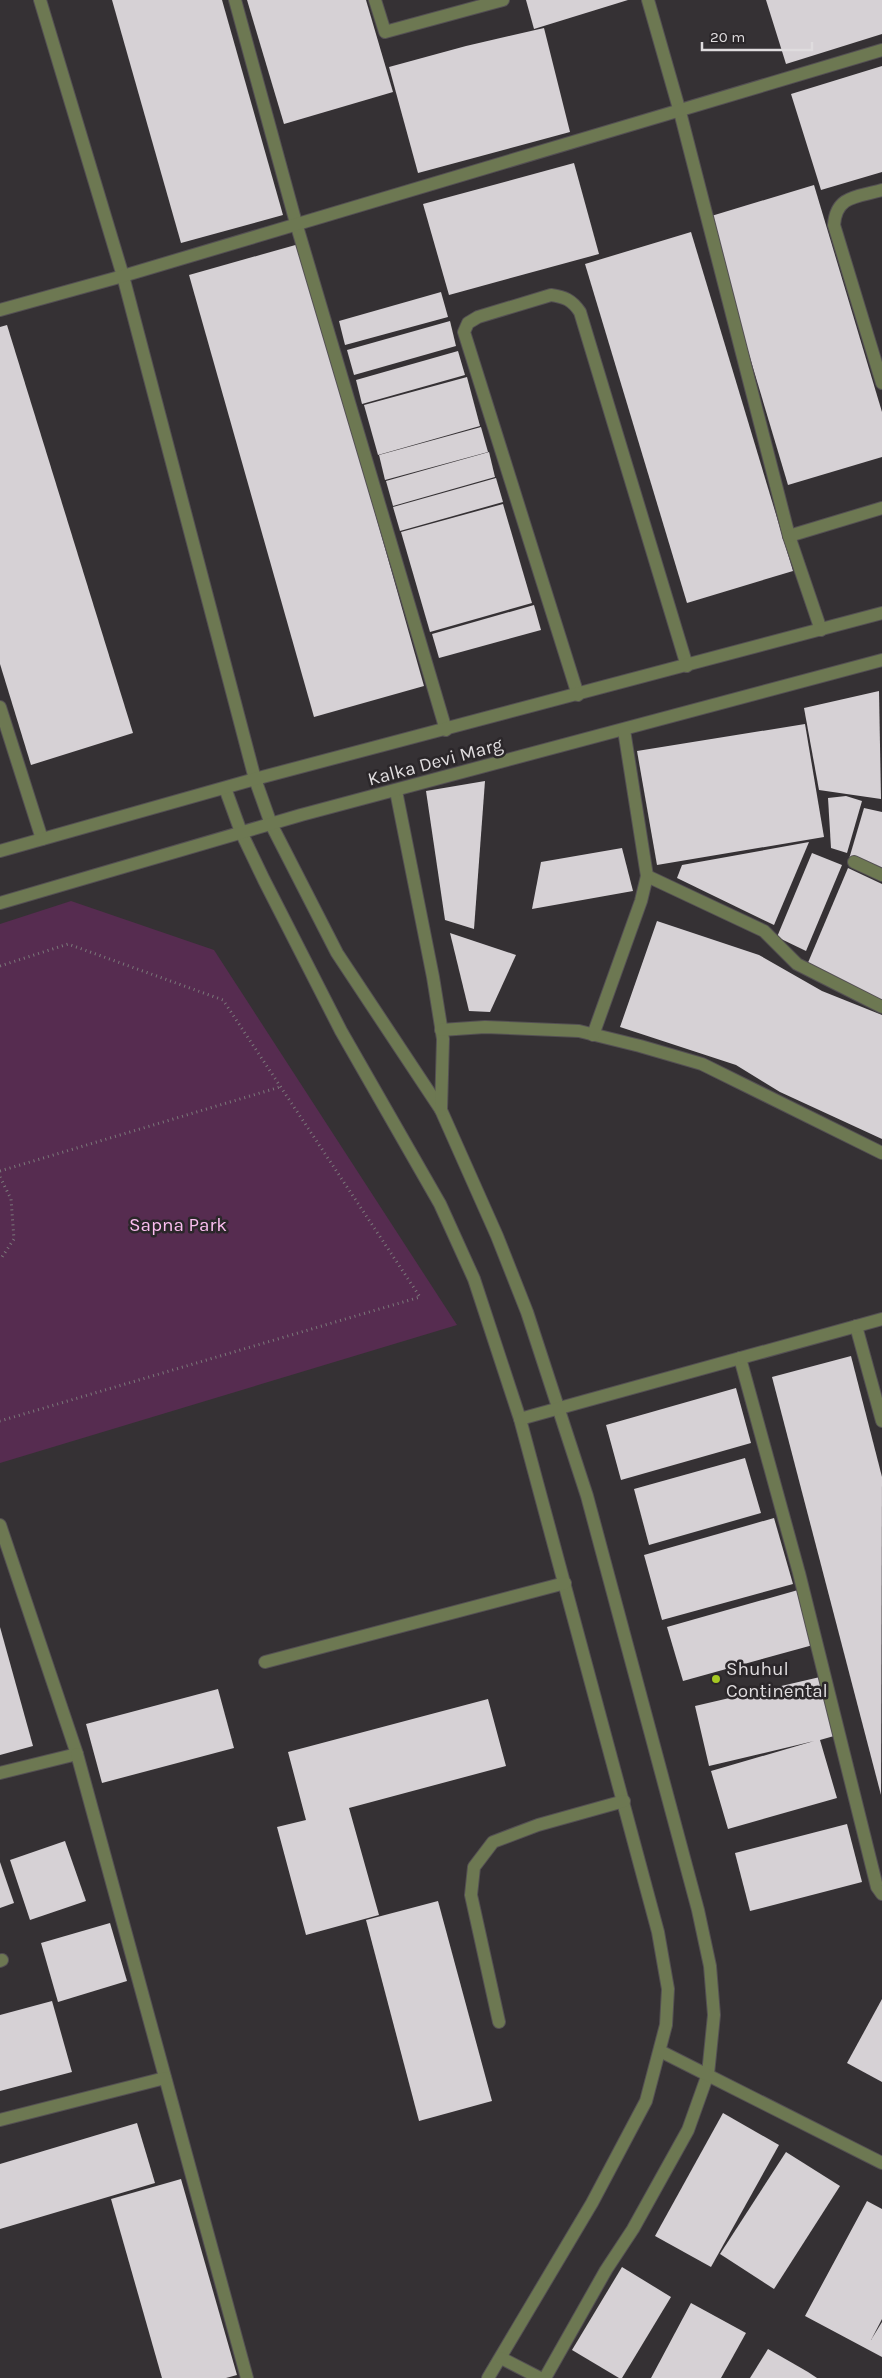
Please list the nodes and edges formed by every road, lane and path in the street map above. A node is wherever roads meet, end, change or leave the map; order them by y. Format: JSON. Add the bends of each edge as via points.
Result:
{"nodes":[{"id":1,"x":40,"y":0,"type":"edge"},
{"id":2,"x":235,"y":0,"type":"edge"},
{"id":3,"x":375,"y":0,"type":"edge"},
{"id":4,"x":503,"y":0,"type":"edge"},
{"id":5,"x":648,"y":0,"type":"edge"},
{"id":6,"x":882,"y":50,"type":"edge"},
{"id":7,"x":680,"y":112,"type":"junction"},
{"id":8,"x":882,"y":190,"type":"edge"},
{"id":9,"x":296,"y":223,"type":"junction"},
{"id":10,"x":123,"y":276,"type":"junction"},
{"id":11,"x":0,"y":310,"type":"edge"},
{"id":12,"x":882,"y":383,"type":"edge"},
{"id":13,"x":882,"y":508,"type":"edge"},
{"id":14,"x":789,"y":536,"type":"junction"},
{"id":15,"x":882,"y":613,"type":"edge"},
{"id":16,"x":821,"y":630,"type":"junction"},
{"id":17,"x":882,"y":660,"type":"edge"},
{"id":18,"x":687,"y":666,"type":"junction"},
{"id":19,"x":578,"y":695,"type":"junction"},
{"id":20,"x":0,"y":707,"type":"edge"},
{"id":21,"x":446,"y":730,"type":"junction"},
{"id":22,"x":624,"y":730,"type":"junction"},
{"id":23,"x":255,"y":779,"type":"junction"},
{"id":24,"x":226,"y":788,"type":"junction"},
{"id":25,"x":396,"y":791,"type":"junction"},
{"id":26,"x":271,"y":824,"type":"junction"},
{"id":27,"x":240,"y":832,"type":"junction"},
{"id":28,"x":42,"y":839,"type":"junction"},
{"id":29,"x":0,"y":850,"type":"edge"},
{"id":30,"x":854,"y":862,"type":"dead end"},
{"id":31,"x":882,"y":875,"type":"edge"},
{"id":32,"x":647,"y":876,"type":"junction"},
{"id":33,"x":0,"y":903,"type":"edge"},
{"id":34,"x":0,"y":966,"type":"edge"},
{"id":35,"x":882,"y":1006,"type":"edge"},
{"id":36,"x":441,"y":1030,"type":"junction"},
{"id":37,"x":593,"y":1034,"type":"junction"},
{"id":38,"x":280,"y":1087,"type":"junction"},
{"id":39,"x":441,"y":1110,"type":"junction"},
{"id":40,"x":882,"y":1153,"type":"edge"},
{"id":41,"x":0,"y":1171,"type":"edge"},
{"id":42,"x":0,"y":1177,"type":"edge"},
{"id":43,"x":0,"y":1260,"type":"edge"},
{"id":44,"x":882,"y":1319,"type":"edge"},
{"id":45,"x":856,"y":1326,"type":"junction"},
{"id":46,"x":740,"y":1358,"type":"junction"},
{"id":47,"x":559,"y":1408,"type":"junction"},
{"id":48,"x":520,"y":1419,"type":"junction"},
{"id":49,"x":0,"y":1421,"type":"edge"},
{"id":50,"x":882,"y":1421,"type":"edge"},
{"id":51,"x":0,"y":1525,"type":"edge"},
{"id":52,"x":565,"y":1583,"type":"junction"},
{"id":53,"x":265,"y":1662,"type":"dead end"},
{"id":54,"x":77,"y":1754,"type":"junction"},
{"id":55,"x":0,"y":1773,"type":"edge"},
{"id":56,"x":624,"y":1801,"type":"junction"},
{"id":57,"x":882,"y":1894,"type":"edge"},
{"id":58,"x":499,"y":2022,"type":"dead end"},
{"id":59,"x":660,"y":2051,"type":"junction"},
{"id":60,"x":708,"y":2074,"type":"junction"},
{"id":61,"x":165,"y":2078,"type":"junction"},
{"id":62,"x":0,"y":2120,"type":"edge"},
{"id":63,"x":882,"y":2162,"type":"edge"},
{"id":64,"x":500,"y":2358,"type":"junction"},
{"id":65,"x":247,"y":2378,"type":"edge"},
{"id":66,"x":488,"y":2378,"type":"edge"},
{"id":67,"x":540,"y":2378,"type":"edge"},
{"id":68,"x":546,"y":2378,"type":"edge"}],
"edges":[{"from":1,"to":10,"type":"street"},
{"from":2,"to":9,"type":"street"},
{"from":3,"to":4,"type":"street","via":[[384,32]]},
{"from":5,"to":7,"type":"street"},
{"from":6,"to":7,"type":"street"},
{"from":7,"to":9,"type":"street"},
{"from":7,"to":14,"type":"street"},
{"from":8,"to":12,"type":"street","via":[[842,202],[835,212],[834,224]]},
{"from":9,"to":10,"type":"street"},
{"from":9,"to":21,"type":"street"},
{"from":10,"to":11,"type":"street"},
{"from":10,"to":23,"type":"street"},
{"from":13,"to":14,"type":"street"},
{"from":14,"to":16,"type":"street"},
{"from":15,"to":16,"type":"street","name":"Kalka Devi Marg"},
{"from":16,"to":18,"type":"street","name":"Kalka Devi Marg"},
{"from":17,"to":22,"type":"street","name":"Kalka Devi Marg"},
{"from":18,"to":19,"type":"street","name":"Kalka Devi Marg"},
{"from":18,"to":19,"type":"street","via":[[580,312],[573,302],[551,295],[478,317],[468,324],[464,332]]},
{"from":19,"to":21,"type":"street","name":"Kalka Devi Marg"},
{"from":20,"to":28,"type":"street"},
{"from":21,"to":23,"type":"street","name":"Kalka Devi Marg"},
{"from":22,"to":25,"type":"street","name":"Kalka Devi Marg"},
{"from":22,"to":32,"type":"street"},
{"from":23,"to":24,"type":"street","name":"Kalka Devi Marg"},
{"from":23,"to":26,"type":"street"},
{"from":24,"to":27,"type":"street"},
{"from":24,"to":28,"type":"street","name":"Kalka Devi Marg"},
{"from":25,"to":26,"type":"street","name":"Kalka Devi Marg"},
{"from":25,"to":36,"type":"street"},
{"from":26,"to":27,"type":"street","name":"Kalka Devi Marg"},
{"from":26,"to":39,"type":"street","via":[[337,953]]},
{"from":27,"to":33,"type":"street","name":"Kalka Devi Marg"},
{"from":27,"to":48,"type":"street","via":[[341,1031],[440,1204],[474,1279]]},
{"from":28,"to":29,"type":"street","name":"Kalka Devi Marg"},
{"from":30,"to":31,"type":"street"},
{"from":32,"to":35,"type":"street","via":[[764,931],[797,964]]},
{"from":32,"to":37,"type":"street"},
{"from":34,"to":38,"type":"path","via":[[68,944],[223,1000]]},
{"from":36,"to":37,"type":"street","via":[[485,1027]]},
{"from":36,"to":39,"type":"street"},
{"from":37,"to":40,"type":"street","via":[[702,1064]]},
{"from":38,"to":41,"type":"path"},
{"from":38,"to":49,"type":"path","via":[[420,1297]]},
{"from":39,"to":47,"type":"street","via":[[528,1312]]},
{"from":42,"to":43,"type":"path","via":[[11,1200],[14,1239]]},
{"from":44,"to":45,"type":"street"},
{"from":45,"to":46,"type":"street"},
{"from":45,"to":50,"type":"street"},
{"from":46,"to":47,"type":"street"},
{"from":46,"to":57,"type":"street"},
{"from":47,"to":48,"type":"street"},
{"from":47,"to":60,"type":"street","via":[[587,1496],[698,1910],[710,1966],[714,2015]]},
{"from":48,"to":52,"type":"street"},
{"from":51,"to":54,"type":"street"},
{"from":52,"to":53,"type":"street"},
{"from":52,"to":56,"type":"street"},
{"from":54,"to":55,"type":"street"},
{"from":54,"to":61,"type":"street"},
{"from":56,"to":58,"type":"street","via":[[538,1825],[493,1842],[474,1867],[471,1895]]},
{"from":56,"to":59,"type":"street","via":[[658,1932],[668,1989],[666,2025]]},
{"from":59,"to":60,"type":"street"},
{"from":59,"to":64,"type":"street","via":[[646,2100],[592,2202]]},
{"from":60,"to":63,"type":"street"},
{"from":60,"to":68,"type":"street","via":[[688,2130]]},
{"from":61,"to":62,"type":"street"},
{"from":61,"to":65,"type":"street"},
{"from":64,"to":66,"type":"street"},
{"from":64,"to":67,"type":"street"}]}
